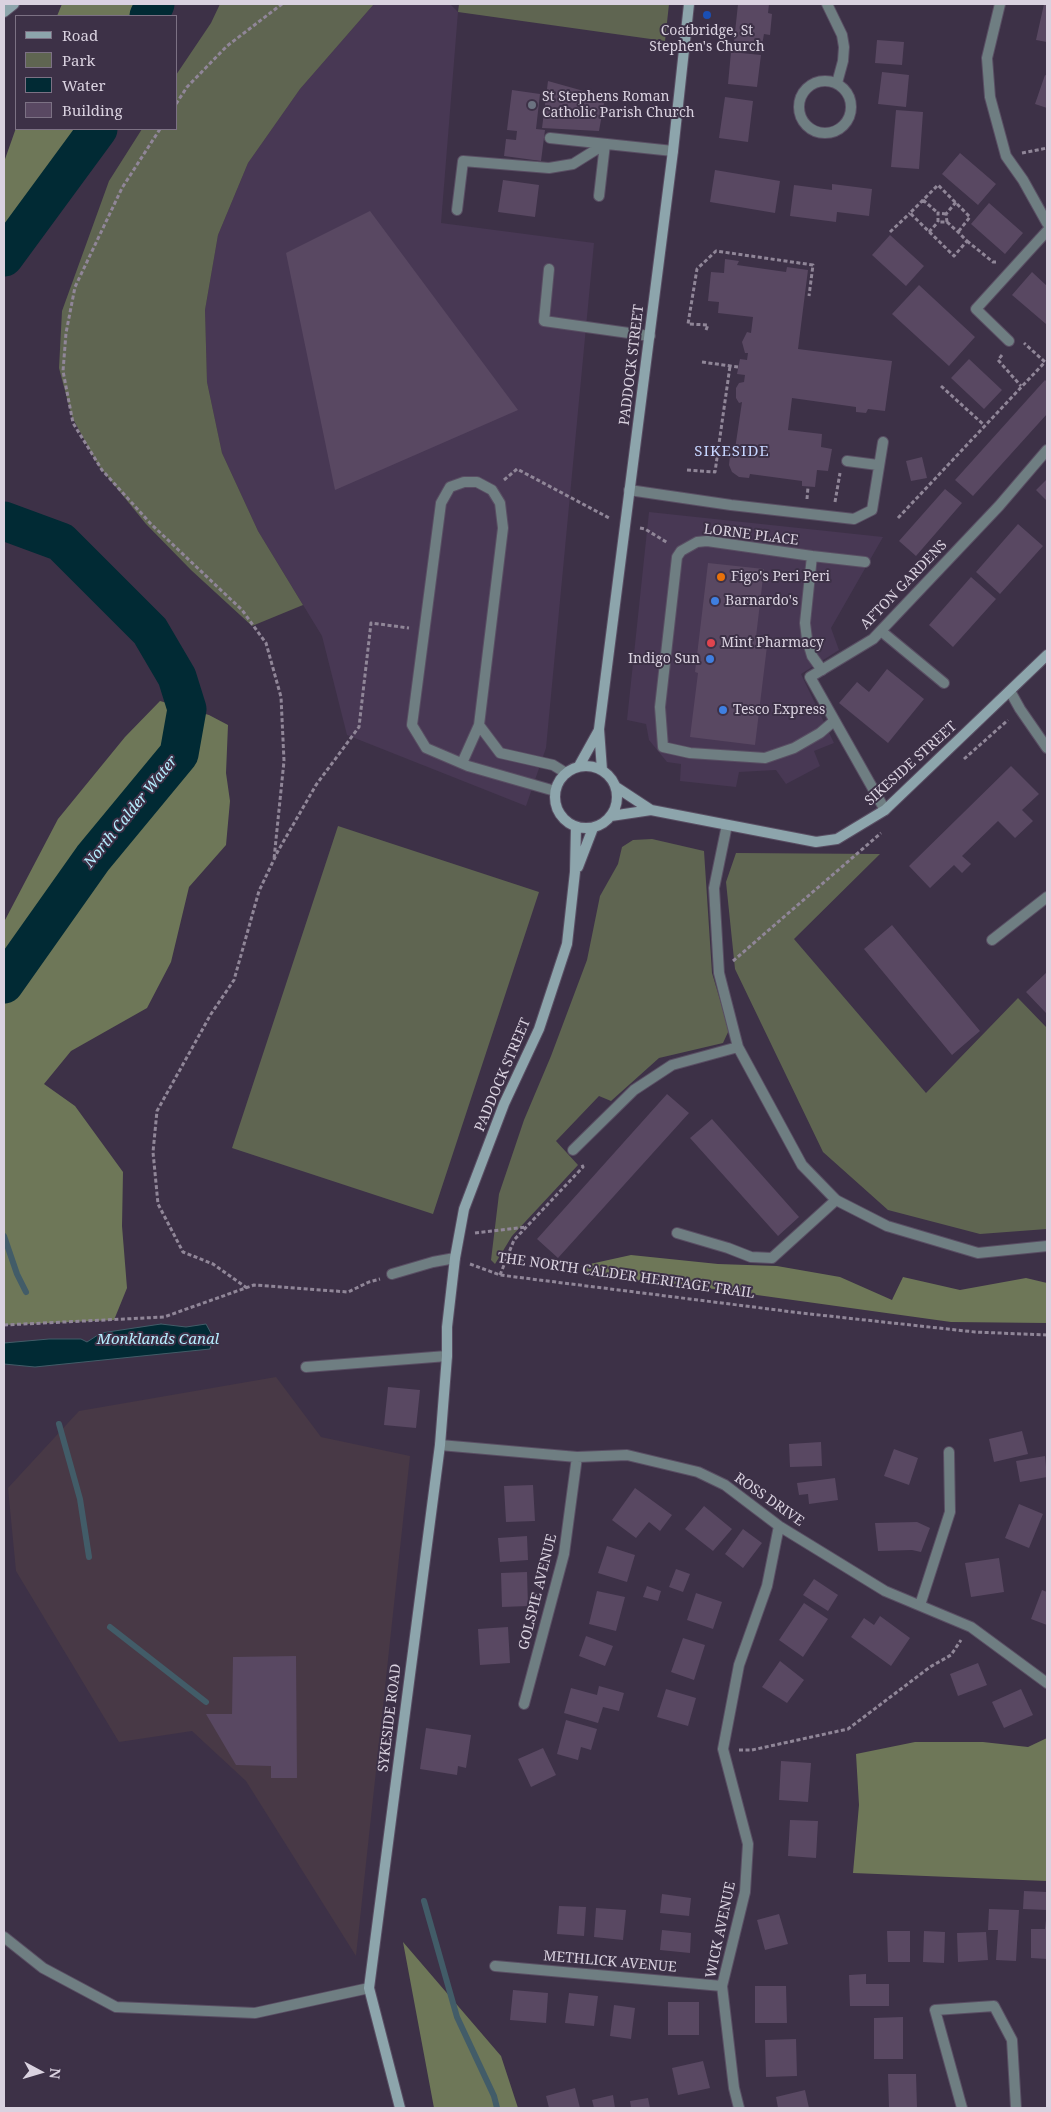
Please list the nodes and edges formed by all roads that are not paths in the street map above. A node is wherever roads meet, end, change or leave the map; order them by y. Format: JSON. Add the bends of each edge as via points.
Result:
{"nodes":[{"id":1,"x":14,"y":4,"type":"edge"},
{"id":2,"x":689,"y":4,"type":"edge"},
{"id":3,"x":827,"y":4,"type":"edge"},
{"id":4,"x":1000,"y":4,"type":"edge"},
{"id":5,"x":4,"y":12,"type":"edge"},
{"id":6,"x":837,"y":83,"type":"junction"},
{"id":7,"x":550,"y":138,"type":"dead end"},
{"id":8,"x":605,"y":144,"type":"junction"},
{"id":9,"x":673,"y":151,"type":"junction"},
{"id":10,"x":599,"y":196,"type":"dead end"},
{"id":11,"x":457,"y":210,"type":"dead end"},
{"id":12,"x":1047,"y":223,"type":"edge"},
{"id":13,"x":1047,"y":231,"type":"edge"},
{"id":14,"x":549,"y":269,"type":"dead end"},
{"id":15,"x":650,"y":336,"type":"junction"},
{"id":16,"x":1012,"y":341,"type":"road end"},
{"id":17,"x":883,"y":442,"type":"dead end"},
{"id":18,"x":1047,"y":450,"type":"edge"},
{"id":19,"x":847,"y":461,"type":"road end"},
{"id":20,"x":878,"y":465,"type":"junction"},
{"id":21,"x":629,"y":490,"type":"junction"},
{"id":22,"x":812,"y":556,"type":"junction"},
{"id":23,"x":865,"y":562,"type":"dead end"},
{"id":24,"x":881,"y":630,"type":"junction"},
{"id":25,"x":1047,"y":655,"type":"edge"},
{"id":26,"x":822,"y":670,"type":"junction"},
{"id":27,"x":944,"y":683,"type":"dead end"},
{"id":28,"x":1010,"y":691,"type":"junction"},
{"id":29,"x":834,"y":721,"type":"junction"},
{"id":30,"x":479,"y":725,"type":"junction"},
{"id":31,"x":599,"y":729,"type":"junction"},
{"id":32,"x":1047,"y":748,"type":"edge"},
{"id":33,"x":462,"y":763,"type":"junction"},
{"id":34,"x":579,"y":766,"type":"junction"},
{"id":35,"x":602,"y":770,"type":"junction"},
{"id":36,"x":566,"y":772,"type":"junction"},
{"id":37,"x":616,"y":787,"type":"junction"},
{"id":38,"x":555,"y":791,"type":"junction"},
{"id":39,"x":651,"y":810,"type":"junction"},
{"id":40,"x":885,"y":810,"type":"junction"},
{"id":41,"x":611,"y":816,"type":"junction"},
{"id":42,"x":727,"y":824,"type":"junction"},
{"id":43,"x":576,"y":827,"type":"junction"},
{"id":44,"x":593,"y":828,"type":"junction"},
{"id":45,"x":575,"y":872,"type":"junction"},
{"id":46,"x":1047,"y":897,"type":"edge"},
{"id":47,"x":992,"y":940,"type":"dead end"},
{"id":48,"x":738,"y":1047,"type":"junction"},
{"id":49,"x":574,"y":1150,"type":"road end"},
{"id":50,"x":836,"y":1200,"type":"junction"},
{"id":51,"x":678,"y":1234,"type":"dead end"},
{"id":52,"x":1047,"y":1246,"type":"edge"},
{"id":53,"x":456,"y":1258,"type":"junction"},
{"id":54,"x":392,"y":1274,"type":"road end"},
{"id":55,"x":447,"y":1327,"type":"joint"},
{"id":56,"x":448,"y":1356,"type":"junction"},
{"id":57,"x":306,"y":1367,"type":"dead end"},
{"id":58,"x":440,"y":1445,"type":"junction"},
{"id":59,"x":949,"y":1452,"type":"dead end"},
{"id":60,"x":576,"y":1457,"type":"junction"},
{"id":61,"x":780,"y":1526,"type":"junction"},
{"id":62,"x":920,"y":1605,"type":"junction"},
{"id":63,"x":1047,"y":1683,"type":"edge"},
{"id":64,"x":524,"y":1704,"type":"dead end"},
{"id":65,"x":4,"y":1937,"type":"edge"},
{"id":66,"x":495,"y":1966,"type":"dead end"},
{"id":67,"x":722,"y":1986,"type":"junction"},
{"id":68,"x":369,"y":1988,"type":"junction"},
{"id":69,"x":400,"y":2108,"type":"edge"},
{"id":70,"x":739,"y":2108,"type":"edge"},
{"id":71,"x":962,"y":2108,"type":"edge"},
{"id":72,"x":1016,"y":2108,"type":"edge"}],
"edges":[{"from":1,"to":5,"type":"street"},
{"from":2,"to":9,"type":"street","name":"PADDOCK STREET"},
{"from":3,"to":6,"type":"street","via":[[842,35],[844,47]]},
{"from":4,"to":12,"type":"street","via":[[987,58],[990,97],[1006,156]]},
{"from":6,"to":6,"type":"street","via":[[848,93],[851,113],[843,126],[832,132],[818,132],[802,119],[800,98],[810,85],[823,80]]},
{"from":7,"to":8,"type":"street"},
{"from":8,"to":9,"type":"street"},
{"from":8,"to":10,"type":"street"},
{"from":8,"to":11,"type":"street","via":[[573,164],[549,168],[463,161]]},
{"from":9,"to":15,"type":"street","name":"PADDOCK STREET"},
{"from":13,"to":16,"type":"street","via":[[976,309]]},
{"from":14,"to":15,"type":"street","via":[[544,321]]},
{"from":15,"to":21,"type":"street","name":"PADDOCK STREET"},
{"from":17,"to":20,"type":"street"},
{"from":18,"to":24,"type":"street","name":"AFTON GARDENS","via":[[1000,506]]},
{"from":19,"to":20,"type":"street"},
{"from":20,"to":21,"type":"street","via":[[872,510],[854,519]]},
{"from":21,"to":31,"type":"street","name":"PADDOCK STREET"},
{"from":22,"to":23,"type":"street"},
{"from":22,"to":26,"type":"street","name":"LORNE PLACE","via":[[805,623],[812,656]]},
{"from":22,"to":29,"type":"street","name":"LORNE PLACE","via":[[707,541],[697,542],[681,551],[677,557],[660,707],[663,747],[690,753],[765,758],[794,748]]},
{"from":24,"to":26,"type":"street","name":"AFTON GARDENS","via":[[873,640]]},
{"from":24,"to":27,"type":"street"},
{"from":25,"to":28,"type":"street","name":"SIKESIDE STREET"},
{"from":26,"to":29,"type":"street","via":[[810,677]]},
{"from":28,"to":32,"type":"street"},
{"from":28,"to":40,"type":"street","name":"SIKESIDE STREET"},
{"from":29,"to":40,"type":"street"},
{"from":30,"to":33,"type":"street"},
{"from":30,"to":33,"type":"street","via":[[503,528],[500,503],[492,490],[477,482],[464,482],[450,487],[441,503],[412,725],[426,748]]},
{"from":30,"to":36,"type":"street","via":[[500,753],[553,765]]},
{"from":31,"to":34,"type":"street","name":"PADDOCK STREET"},
{"from":31,"to":35,"type":"street","name":"PADDOCK STREET"},
{"from":33,"to":38,"type":"street"},
{"from":34,"to":35,"type":"street"},
{"from":34,"to":36,"type":"street"},
{"from":35,"to":37,"type":"street"},
{"from":36,"to":38,"type":"street"},
{"from":37,"to":39,"type":"street","name":"SIKESIDE STREET"},
{"from":37,"to":41,"type":"street","via":[[617,798]]},
{"from":38,"to":43,"type":"street","via":[[556,809],[562,818]]},
{"from":39,"to":41,"type":"street","name":"SIKESIDE STREET"},
{"from":39,"to":42,"type":"street","name":"SIKESIDE STREET"},
{"from":40,"to":42,"type":"street","name":"SIKESIDE STREET","via":[[837,839],[816,842]]},
{"from":41,"to":44,"type":"street"},
{"from":42,"to":48,"type":"street","via":[[714,888],[719,973]]},
{"from":43,"to":44,"type":"street"},
{"from":43,"to":45,"type":"street","name":"PADDOCK STREET"},
{"from":44,"to":45,"type":"street","name":"PADDOCK STREET"},
{"from":45,"to":53,"type":"street","name":"PADDOCK STREET","via":[[567,944],[539,1028],[504,1104],[464,1209]]},
{"from":46,"to":47,"type":"street"},
{"from":48,"to":49,"type":"street","via":[[672,1065],[634,1090]]},
{"from":48,"to":50,"type":"street","via":[[802,1165]]},
{"from":50,"to":51,"type":"street","via":[[772,1258],[751,1257]]},
{"from":50,"to":52,"type":"street","via":[[887,1226],[978,1253]]},
{"from":53,"to":54,"type":"street"},
{"from":53,"to":55,"type":"street","name":"PADDOCK STREET"},
{"from":55,"to":56,"type":"street","name":"SYKESIDE ROAD"},
{"from":56,"to":57,"type":"street"},
{"from":56,"to":58,"type":"street","name":"SYKESIDE ROAD"},
{"from":58,"to":60,"type":"street","name":"ROSS DRIVE"},
{"from":58,"to":68,"type":"street","name":"SYKESIDE ROAD"},
{"from":59,"to":62,"type":"street","via":[[950,1512]]},
{"from":60,"to":61,"type":"street","name":"ROSS DRIVE","via":[[627,1455],[698,1472],[725,1486]]},
{"from":60,"to":64,"type":"street","name":"GOLSPIE AVENUE","via":[[564,1554]]},
{"from":61,"to":62,"type":"street","name":"ROSS DRIVE","via":[[885,1591]]},
{"from":61,"to":67,"type":"street","name":"WICK AVENUE","via":[[767,1586],[739,1665],[723,1749],[748,1844],[746,1892]]},
{"from":62,"to":63,"type":"street","name":"ROSS DRIVE","via":[[971,1627]]},
{"from":65,"to":68,"type":"street","via":[[43,1968],[116,2007],[255,2013]]},
{"from":66,"to":67,"type":"street","name":"METHLICK AVENUE"},
{"from":67,"to":70,"type":"street","name":"WICK AVENUE"},
{"from":68,"to":69,"type":"street","name":"SYKESIDE ROAD"},
{"from":71,"to":72,"type":"street","via":[[934,2010],[994,2006],[1012,2040]]}]}
